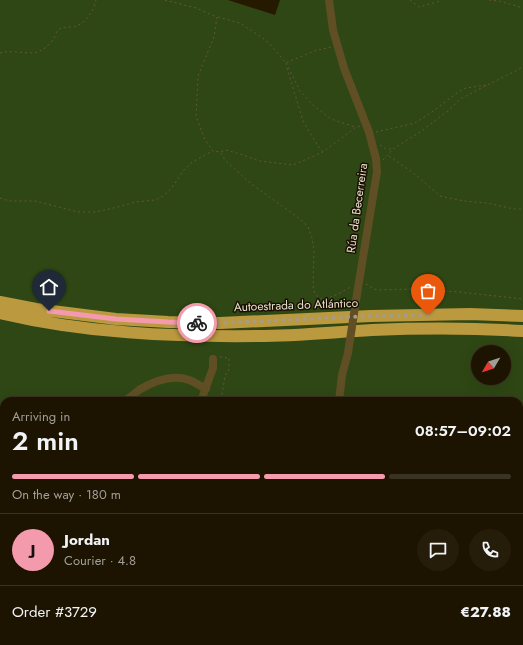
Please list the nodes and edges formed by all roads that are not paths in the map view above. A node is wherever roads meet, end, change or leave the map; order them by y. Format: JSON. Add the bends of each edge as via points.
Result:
{"nodes":[{"id":1,"x":329,"y":0,"type":"edge"},
{"id":2,"x":0,"y":302,"type":"edge"},
{"id":3,"x":0,"y":313,"type":"edge"},
{"id":4,"x":523,"y":316,"type":"edge"},
{"id":5,"x":523,"y":332,"type":"edge"},
{"id":6,"x":213,"y":359,"type":"road end"},
{"id":7,"x":206,"y":389,"type":"junction"},
{"id":8,"x":131,"y":397,"type":"edge"},
{"id":9,"x":202,"y":397,"type":"edge"},
{"id":10,"x":340,"y":397,"type":"edge"}],
"edges":[{"from":1,"to":10,"type":"street","name":"Rúa da Becerreira","bridge":true,"via":[[337,45],[369,132],[377,172]]},
{"from":2,"to":4,"type":"highway","name":"Autoestrada do Atlántico","via":[[116,319],[168,322],[220,323],[470,314]]},
{"from":3,"to":5,"type":"highway","via":[[54,324],[168,335],[259,336],[443,328]]},
{"from":6,"to":7,"type":"street","via":[[213,368]]},
{"from":7,"to":8,"type":"street","via":[[188,380],[166,378]]},
{"from":7,"to":9,"type":"street"}]}
